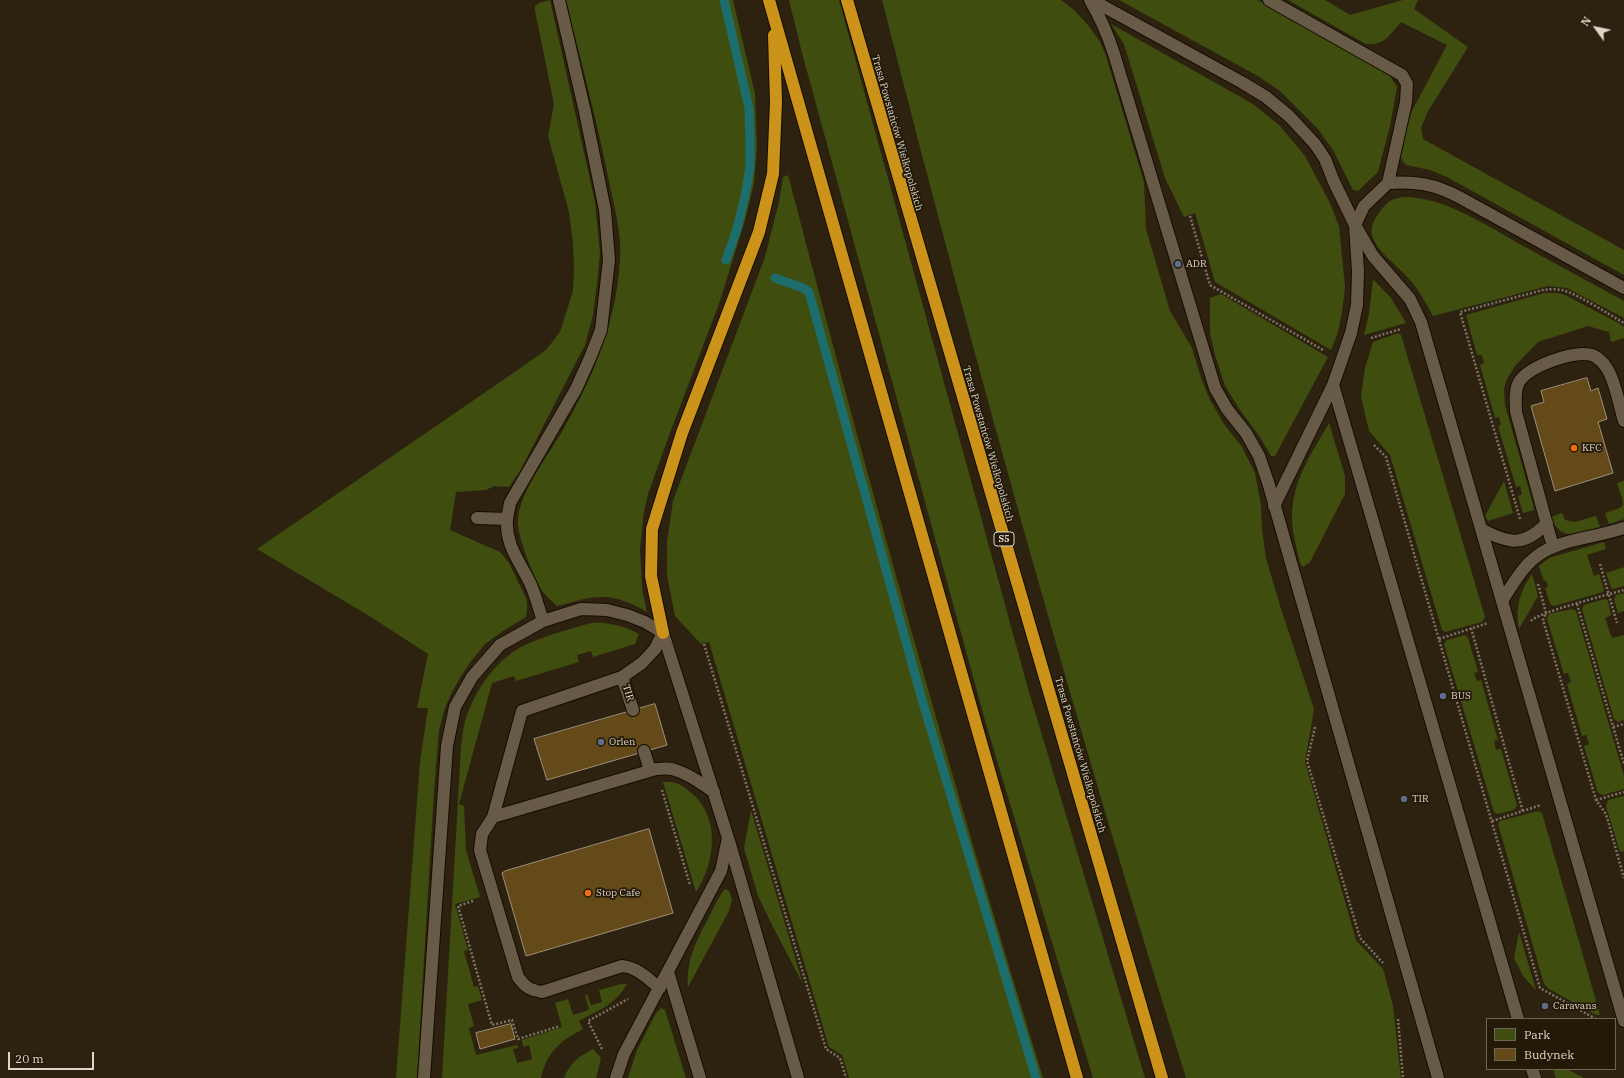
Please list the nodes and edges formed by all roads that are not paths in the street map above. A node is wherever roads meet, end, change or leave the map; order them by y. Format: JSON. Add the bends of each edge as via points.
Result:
{"nodes":[{"id":1,"x":559,"y":0,"type":"edge"},
{"id":2,"x":769,"y":0,"type":"edge"},
{"id":3,"x":847,"y":0,"type":"edge"},
{"id":4,"x":1091,"y":0,"type":"edge"},
{"id":5,"x":1269,"y":0,"type":"edge"},
{"id":6,"x":773,"y":16,"type":"junction"},
{"id":7,"x":1388,"y":182,"type":"junction"},
{"id":8,"x":1355,"y":225,"type":"junction"},
{"id":9,"x":1624,"y":288,"type":"edge"},
{"id":10,"x":1333,"y":385,"type":"junction"},
{"id":11,"x":1624,"y":421,"type":"edge"},
{"id":12,"x":1274,"y":506,"type":"junction"},
{"id":13,"x":477,"y":518,"type":"dead end"},
{"id":14,"x":506,"y":519,"type":"junction"},
{"id":15,"x":1547,"y":523,"type":"junction"},
{"id":16,"x":1624,"y":528,"type":"edge"},
{"id":17,"x":1482,"y":530,"type":"junction"},
{"id":18,"x":1554,"y":547,"type":"junction"},
{"id":19,"x":1502,"y":601,"type":"junction"},
{"id":20,"x":543,"y":621,"type":"junction"},
{"id":21,"x":663,"y":633,"type":"junction"},
{"id":22,"x":622,"y":677,"type":"junction"},
{"id":23,"x":633,"y":710,"type":"dead end"},
{"id":24,"x":644,"y":751,"type":"dead end"},
{"id":25,"x":653,"y":770,"type":"junction"},
{"id":26,"x":714,"y":792,"type":"junction"},
{"id":27,"x":493,"y":817,"type":"junction"},
{"id":28,"x":728,"y":838,"type":"junction"},
{"id":29,"x":668,"y":972,"type":"junction"},
{"id":30,"x":660,"y":988,"type":"junction"},
{"id":31,"x":1518,"y":1018,"type":"edge"},
{"id":32,"x":1624,"y":1022,"type":"edge"},
{"id":33,"x":424,"y":1078,"type":"edge"},
{"id":34,"x":616,"y":1078,"type":"edge"},
{"id":35,"x":700,"y":1078,"type":"edge"},
{"id":36,"x":798,"y":1078,"type":"edge"},
{"id":37,"x":1077,"y":1078,"type":"edge"},
{"id":38,"x":1162,"y":1078,"type":"edge"},
{"id":39,"x":1438,"y":1078,"type":"edge"}],
"edges":[{"from":1,"to":14,"type":"lane","via":[[605,210],[609,260],[601,330],[576,389],[510,503]]},
{"from":2,"to":6,"type":"highway"},
{"from":3,"to":38,"type":"highway","name":"Trasa Powstańców Wielkopolskich","number":"S5"},
{"from":4,"to":8,"type":"lane","via":[[1243,83],[1266,97],[1289,116],[1325,159]]},
{"from":4,"to":12,"type":"lane","via":[[1108,35],[1215,388],[1259,456]]},
{"from":5,"to":7,"type":"lane","via":[[1402,75],[1407,84],[1406,102]]},
{"from":6,"to":21,"type":"highway","via":[[776,102],[773,174],[759,232],[682,433],[652,529],[651,576]]},
{"from":6,"to":37,"type":"highway"},
{"from":7,"to":8,"type":"lane","via":[[1364,206]]},
{"from":7,"to":9,"type":"lane","via":[[1409,181],[1444,189]]},
{"from":8,"to":10,"type":"lane","via":[[1357,305],[1351,334]]},
{"from":8,"to":17,"type":"lane","via":[[1373,256],[1410,299],[1421,322]]},
{"from":10,"to":12,"type":"lane"},
{"from":10,"to":31,"type":"lane"},
{"from":11,"to":15,"type":"lane","via":[[1609,370],[1592,355],[1580,354],[1539,365],[1520,382],[1515,395],[1516,412]]},
{"from":12,"to":39,"type":"lane"},
{"from":13,"to":14,"type":"lane"},
{"from":14,"to":20,"type":"lane","via":[[508,539],[517,562],[531,585]]},
{"from":15,"to":17,"type":"lane","via":[[1537,534],[1512,541],[1498,538]]},
{"from":15,"to":18,"type":"lane"},
{"from":16,"to":18,"type":"lane"},
{"from":17,"to":19,"type":"lane"},
{"from":18,"to":19,"type":"lane","via":[[1543,552],[1522,570]]},
{"from":19,"to":32,"type":"lane"},
{"from":20,"to":21,"type":"lane","via":[[582,609],[607,610],[628,615]]},
{"from":20,"to":33,"type":"lane","via":[[500,644],[472,677],[455,707],[447,746]]},
{"from":21,"to":22,"type":"lane","via":[[655,649],[642,663]]},
{"from":21,"to":26,"type":"lane"},
{"from":22,"to":23,"type":"lane","name":"TIR"},
{"from":22,"to":27,"type":"lane","via":[[522,711]]},
{"from":24,"to":25,"type":"lane"},
{"from":25,"to":26,"type":"lane","via":[[671,768]]},
{"from":25,"to":27,"type":"lane"},
{"from":26,"to":28,"type":"lane"},
{"from":27,"to":30,"type":"lane","via":[[482,834],[480,850],[518,977],[526,987],[542,992],[622,966],[644,976]]},
{"from":28,"to":29,"type":"lane","via":[[721,871]]},
{"from":28,"to":36,"type":"lane"},
{"from":29,"to":30,"type":"lane"},
{"from":29,"to":35,"type":"lane"},
{"from":30,"to":34,"type":"lane","via":[[624,1054]]}]}
